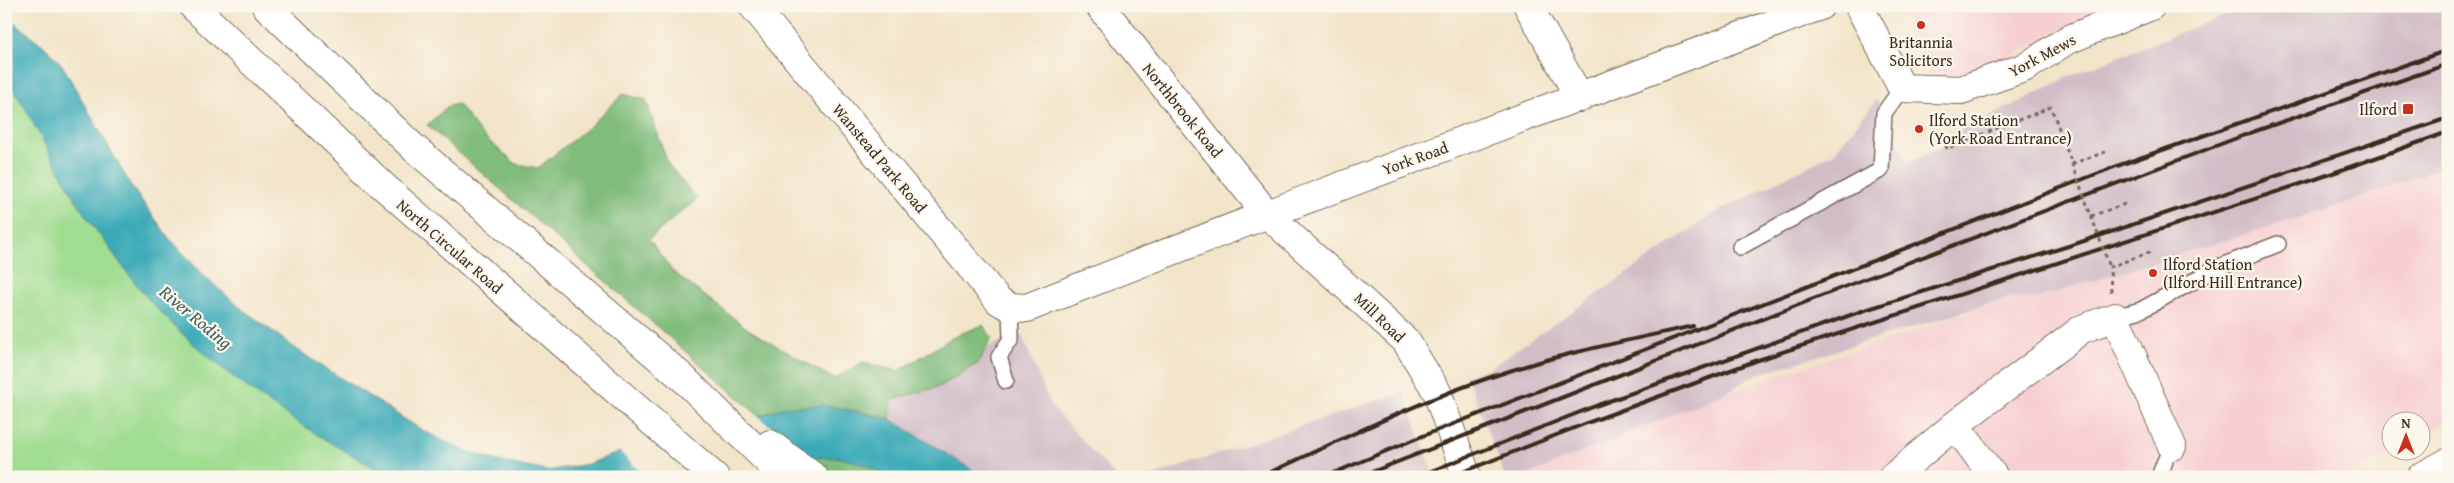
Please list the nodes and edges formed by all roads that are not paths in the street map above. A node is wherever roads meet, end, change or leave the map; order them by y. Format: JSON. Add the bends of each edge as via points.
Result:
{"nodes":[{"id":1,"x":193,"y":6,"type":"edge"},
{"id":2,"x":266,"y":6,"type":"edge"},
{"id":3,"x":752,"y":6,"type":"edge"},
{"id":4,"x":1100,"y":6,"type":"edge"},
{"id":5,"x":1528,"y":6,"type":"edge"},
{"id":6,"x":1820,"y":6,"type":"edge"},
{"id":7,"x":1859,"y":6,"type":"edge"},
{"id":8,"x":2151,"y":6,"type":"edge"},
{"id":9,"x":1902,"y":88,"type":"junction"},
{"id":10,"x":1580,"y":98,"type":"junction"},
{"id":11,"x":1266,"y":213,"type":"junction"},
{"id":12,"x":2278,"y":244,"type":"dead end"},
{"id":13,"x":1740,"y":247,"type":"dead end"},
{"id":14,"x":1010,"y":307,"type":"junction"},
{"id":15,"x":2115,"y":317,"type":"junction"},
{"id":16,"x":683,"y":378,"type":"junction"},
{"id":17,"x":1006,"y":382,"type":"dead end"},
{"id":18,"x":648,"y":420,"type":"junction"},
{"id":19,"x":1955,"y":425,"type":"junction"},
{"id":20,"x":2169,"y":453,"type":"joint"},
{"id":21,"x":2448,"y":462,"type":"edge"},
{"id":22,"x":694,"y":477,"type":"edge"},
{"id":23,"x":715,"y":477,"type":"edge"},
{"id":24,"x":784,"y":477,"type":"edge"},
{"id":25,"x":814,"y":477,"type":"edge"},
{"id":26,"x":1467,"y":477,"type":"edge"},
{"id":27,"x":1893,"y":477,"type":"edge"},
{"id":28,"x":1994,"y":477,"type":"edge"},
{"id":29,"x":2159,"y":477,"type":"edge"},
{"id":30,"x":2421,"y":477,"type":"edge"}],
"edges":[{"from":1,"to":18,"type":"main road","name":"North Circular Road","via":[[382,185]]},
{"from":2,"to":16,"type":"main road","via":[[414,148]]},
{"from":3,"to":14,"type":"main road","name":"Wanstead Park Road","via":[[999,301]]},
{"from":4,"to":11,"type":"main road","name":"Northbrook Road"},
{"from":5,"to":10,"type":"main road"},
{"from":6,"to":10,"type":"main road","name":"York Road"},
{"from":7,"to":9,"type":"main road"},
{"from":8,"to":9,"type":"main road","name":"York Mews","via":[[2067,40],[2026,67],[1961,90]]},
{"from":9,"to":13,"type":"lane","via":[[1884,113],[1882,170]]},
{"from":10,"to":11,"type":"main road","name":"York Road"},
{"from":11,"to":14,"type":"main road","name":"York Road","via":[[1027,308]]},
{"from":11,"to":26,"type":"main road","name":"Mill Road","via":[[1406,341],[1437,392]]},
{"from":12,"to":15,"type":"lane","via":[[2219,268],[2141,310]]},
{"from":14,"to":17,"type":"lane","via":[[1011,339],[1000,357]]},
{"from":15,"to":19,"type":"main road","via":[[2082,329]]},
{"from":15,"to":20,"type":"main road"},
{"from":16,"to":24,"type":"main road"},
{"from":16,"to":25,"type":"main road"},
{"from":18,"to":22,"type":"main road"},
{"from":18,"to":23,"type":"main road","name":"North Circular Road"},
{"from":19,"to":27,"type":"main road"},
{"from":19,"to":28,"type":"main road"},
{"from":20,"to":29,"type":"lane"},
{"from":21,"to":30,"type":"main road"}]}
